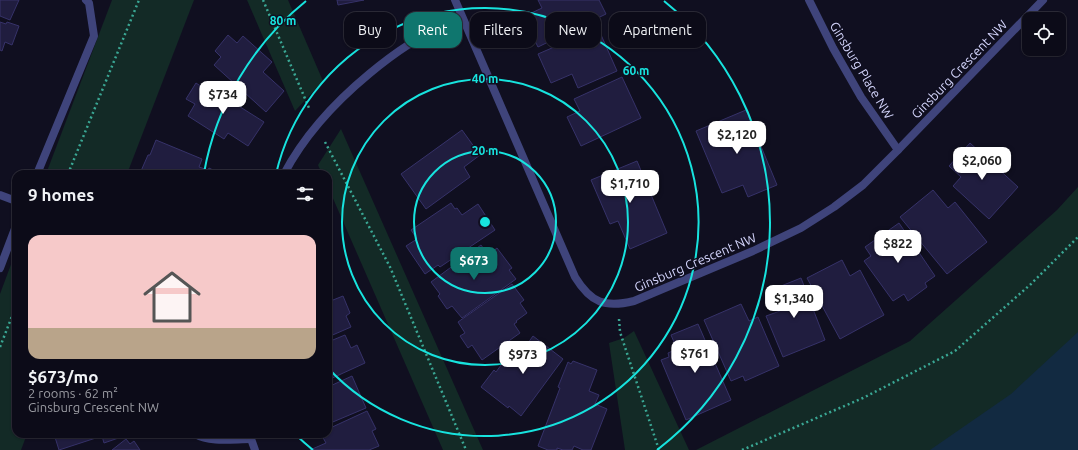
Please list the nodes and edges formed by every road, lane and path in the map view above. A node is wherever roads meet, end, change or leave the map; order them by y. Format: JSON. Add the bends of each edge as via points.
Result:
{"nodes":[{"id":1,"x":86,"y":0,"type":"edge"},
{"id":2,"x":139,"y":0,"type":"edge"},
{"id":3,"x":263,"y":0,"type":"edge"},
{"id":4,"x":455,"y":0,"type":"edge"},
{"id":5,"x":809,"y":0,"type":"edge"},
{"id":6,"x":1043,"y":0,"type":"edge"},
{"id":7,"x":460,"y":12,"type":"edge"},
{"id":8,"x":462,"y":18,"type":"edge"},
{"id":9,"x":404,"y":48,"type":"edge"},
{"id":10,"x":316,"y":125,"type":"junction"},
{"id":11,"x":898,"y":150,"type":"junction"},
{"id":12,"x":39,"y":170,"type":"edge"},
{"id":13,"x":70,"y":170,"type":"edge"},
{"id":14,"x":286,"y":170,"type":"edge"},
{"id":15,"x":0,"y":195,"type":"edge"},
{"id":16,"x":12,"y":200,"type":"edge"},
{"id":17,"x":12,"y":236,"type":"edge"},
{"id":18,"x":1078,"y":237,"type":"edge"},
{"id":19,"x":0,"y":268,"type":"edge"},
{"id":20,"x":617,"y":305,"type":"junction"},
{"id":21,"x":12,"y":316,"type":"edge"},
{"id":22,"x":0,"y":347,"type":"edge"},
{"id":23,"x":201,"y":438,"type":"edge"},
{"id":24,"x":237,"y":438,"type":"edge"},
{"id":25,"x":250,"y":438,"type":"edge"},
{"id":26,"x":255,"y":450,"type":"edge"},
{"id":27,"x":466,"y":450,"type":"edge"},
{"id":28,"x":659,"y":450,"type":"edge"},
{"id":29,"x":742,"y":450,"type":"edge"}],
"edges":[{"from":1,"to":12,"type":"street","via":[[89,3],[94,36]]},
{"from":2,"to":13,"type":"path"},
{"from":3,"to":10,"type":"path"},
{"from":4,"to":7,"type":"street","name":"Ginsburg Crescent NW"},
{"from":5,"to":11,"type":"street","name":"Ginsburg Place NW","via":[[861,97]]},
{"from":6,"to":11,"type":"street","name":"Ginsburg Crescent NW"},
{"from":8,"to":20,"type":"street","name":"Ginsburg Crescent NW","via":[[575,278],[589,296],[600,303]]},
{"from":9,"to":10,"type":"street","via":[[390,56],[352,88]]},
{"from":10,"to":14,"type":"street"},
{"from":10,"to":27,"type":"path","via":[[390,267]]},
{"from":11,"to":20,"type":"street","name":"Ginsburg Crescent NW","via":[[863,184],[801,228],[662,290]]},
{"from":15,"to":16,"type":"street"},
{"from":17,"to":19,"type":"street"},
{"from":18,"to":29,"type":"path","via":[[1031,284],[955,351],[863,398]]},
{"from":20,"to":28,"type":"path","via":[[620,332]]},
{"from":21,"to":22,"type":"path"},
{"from":23,"to":24,"type":"street"},
{"from":25,"to":26,"type":"street"}]}
